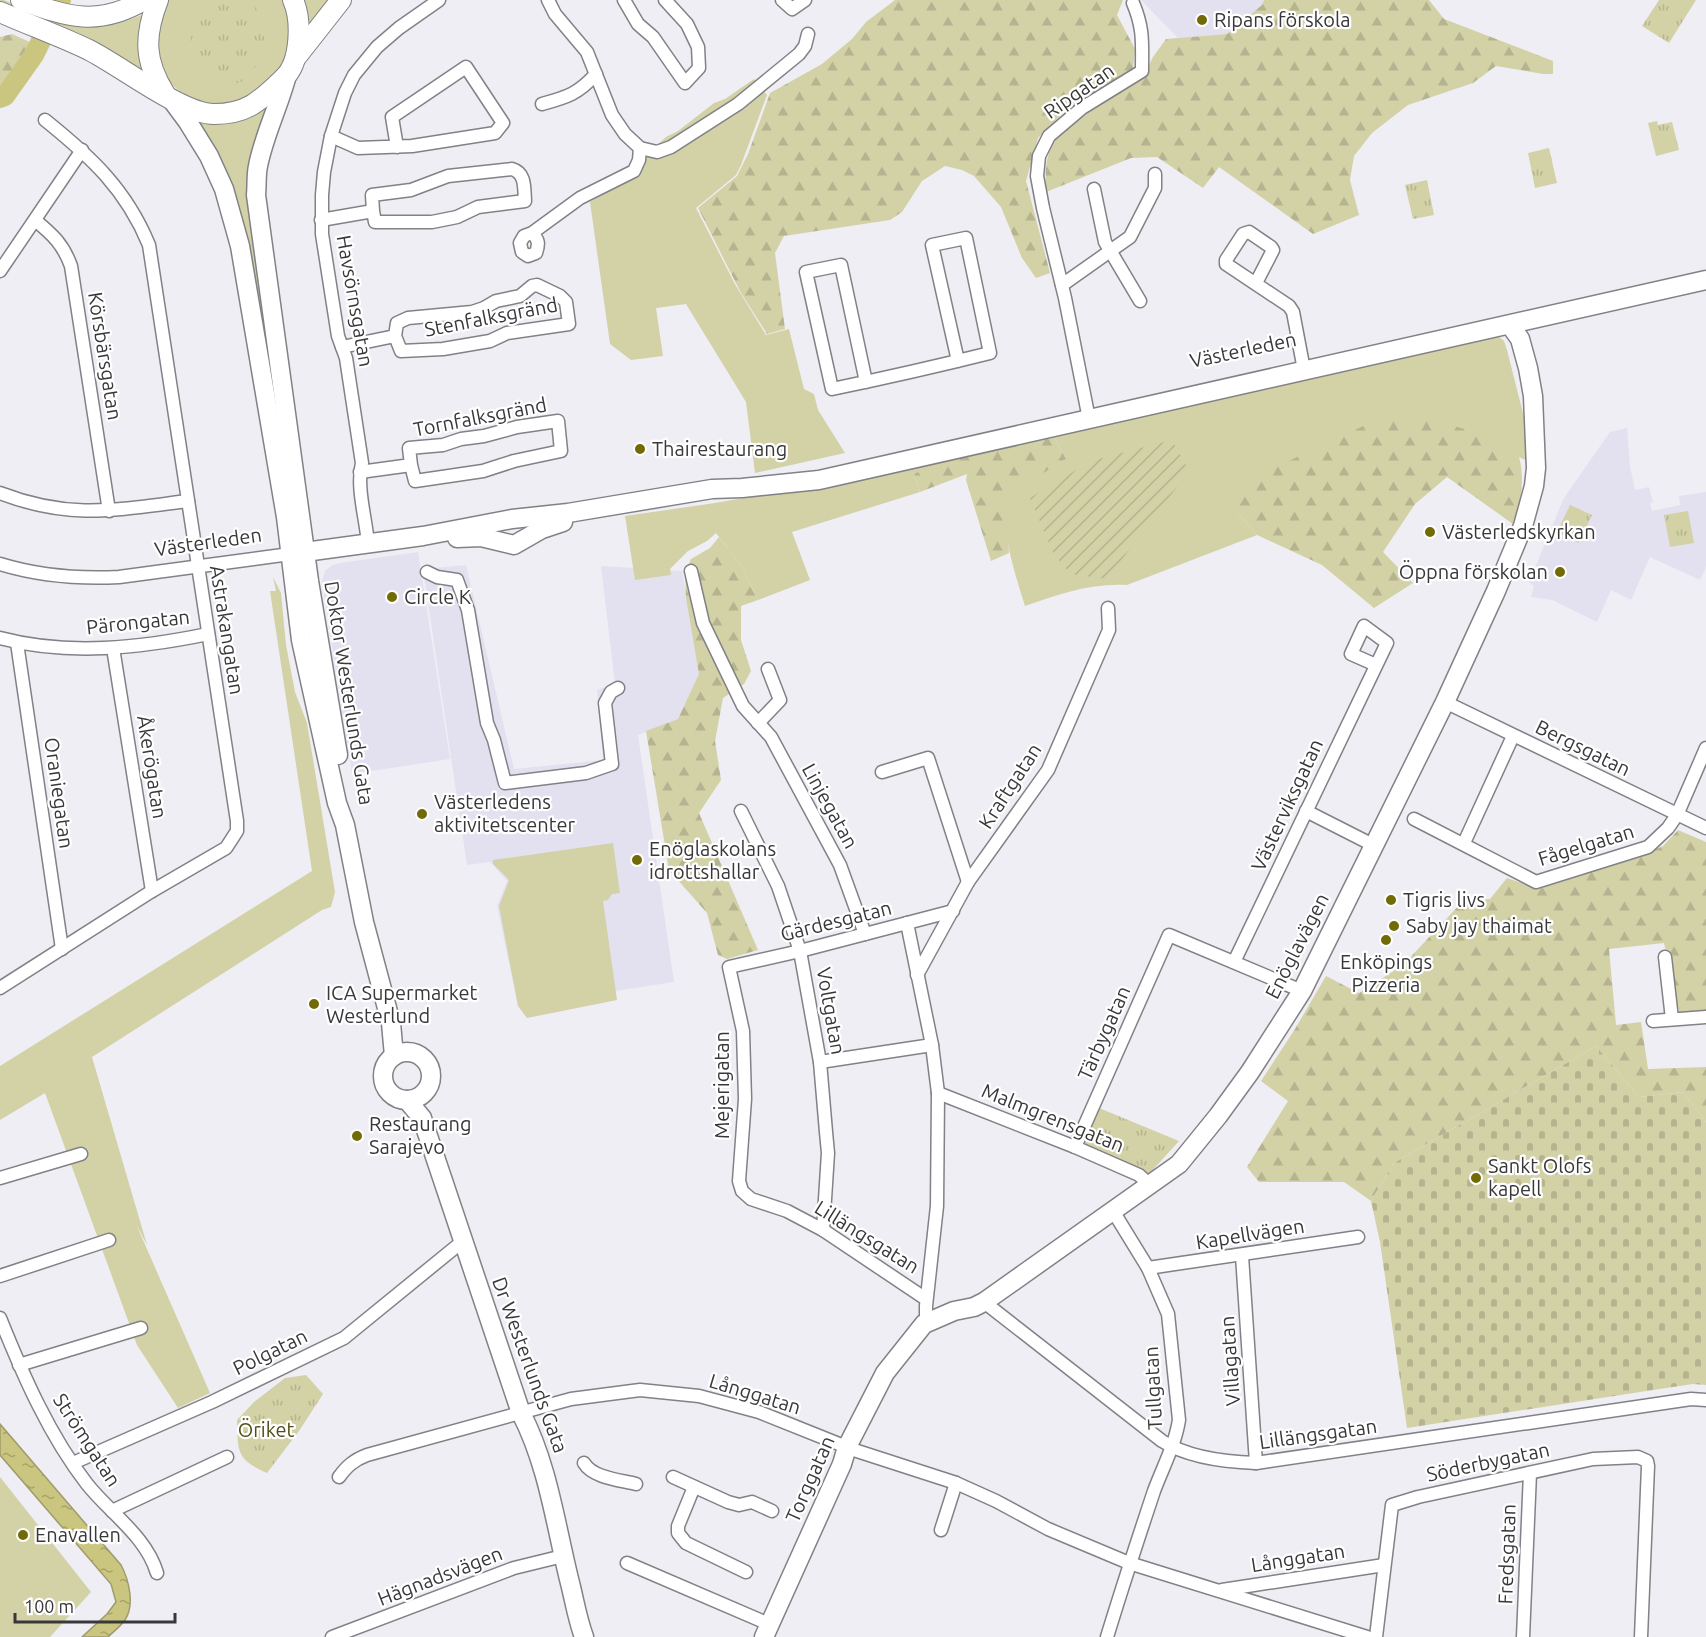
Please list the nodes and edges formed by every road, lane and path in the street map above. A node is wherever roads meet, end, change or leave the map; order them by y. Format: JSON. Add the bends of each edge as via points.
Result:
{"nodes":[{"id":1,"x":22,"y":0,"type":"edge"},
{"id":2,"x":144,"y":0,"type":"edge"},
{"id":3,"x":158,"y":0,"type":"edge"},
{"id":4,"x":293,"y":0,"type":"edge"},
{"id":5,"x":340,"y":0,"type":"edge"},
{"id":6,"x":439,"y":0,"type":"edge"},
{"id":7,"x":548,"y":0,"type":"edge"},
{"id":8,"x":624,"y":0,"type":"edge"},
{"id":9,"x":665,"y":0,"type":"edge"},
{"id":10,"x":782,"y":0,"type":"edge"},
{"id":11,"x":805,"y":0,"type":"edge"},
{"id":12,"x":1132,"y":3,"type":"dead end"},
{"id":13,"x":0,"y":12,"type":"edge"},
{"id":14,"x":808,"y":34,"type":"dead end"},
{"id":15,"x":291,"y":67,"type":"junction"},
{"id":16,"x":596,"y":74,"type":"junction"},
{"id":17,"x":169,"y":98,"type":"junction"},
{"id":18,"x":542,"y":104,"type":"dead end"},
{"id":19,"x":45,"y":120,"type":"dead end"},
{"id":20,"x":331,"y":136,"type":"junction"},
{"id":21,"x":397,"y":147,"type":"junction"},
{"id":22,"x":640,"y":148,"type":"junction"},
{"id":23,"x":82,"y":150,"type":"junction"},
{"id":24,"x":1155,"y":174,"type":"dead end"},
{"id":25,"x":1094,"y":189,"type":"dead end"},
{"id":26,"x":373,"y":211,"type":"junction"},
{"id":27,"x":35,"y":220,"type":"junction"},
{"id":28,"x":321,"y":220,"type":"junction"},
{"id":29,"x":532,"y":233,"type":"dead end"},
{"id":30,"x":1110,"y":250,"type":"junction"},
{"id":31,"x":1706,"y":270,"type":"edge"},
{"id":32,"x":0,"y":271,"type":"edge"},
{"id":33,"x":1706,"y":280,"type":"edge"},
{"id":34,"x":1256,"y":283,"type":"dead end"},
{"id":35,"x":1062,"y":285,"type":"junction"},
{"id":36,"x":1140,"y":301,"type":"dead end"},
{"id":37,"x":1509,"y":320,"type":"junction"},
{"id":38,"x":395,"y":336,"type":"junction"},
{"id":39,"x":342,"y":346,"type":"junction"},
{"id":40,"x":958,"y":361,"type":"junction"},
{"id":41,"x":1303,"y":365,"type":"junction"},
{"id":42,"x":866,"y":382,"type":"junction"},
{"id":43,"x":1088,"y":414,"type":"junction"},
{"id":44,"x":411,"y":465,"type":"junction"},
{"id":45,"x":360,"y":472,"type":"junction"},
{"id":46,"x":742,"y":488,"type":"junction"},
{"id":47,"x":0,"y":493,"type":"edge"},
{"id":48,"x":188,"y":501,"type":"junction"},
{"id":49,"x":109,"y":511,"type":"junction"},
{"id":50,"x":519,"y":519,"type":"junction"},
{"id":51,"x":423,"y":536,"type":"junction"},
{"id":52,"x":529,"y":537,"type":"junction"},
{"id":53,"x":368,"y":544,"type":"junction"},
{"id":54,"x":297,"y":553,"type":"junction"},
{"id":55,"x":0,"y":564,"type":"edge"},
{"id":56,"x":198,"y":566,"type":"junction"},
{"id":57,"x":691,"y":571,"type":"dead end"},
{"id":58,"x":427,"y":572,"type":"dead end"},
{"id":59,"x":1108,"y":608,"type":"dead end"},
{"id":60,"x":208,"y":634,"type":"junction"},
{"id":61,"x":0,"y":638,"type":"edge"},
{"id":62,"x":17,"y":643,"type":"junction"},
{"id":63,"x":113,"y":648,"type":"junction"},
{"id":64,"x":1376,"y":665,"type":"dead end"},
{"id":65,"x":768,"y":669,"type":"dead end"},
{"id":66,"x":618,"y":688,"type":"dead end"},
{"id":67,"x":1445,"y":702,"type":"junction"},
{"id":68,"x":758,"y":723,"type":"junction"},
{"id":69,"x":1514,"y":736,"type":"junction"},
{"id":70,"x":1706,"y":748,"type":"edge"},
{"id":71,"x":882,"y":772,"type":"dead end"},
{"id":72,"x":741,"y":811,"type":"dead end"},
{"id":73,"x":1306,"y":811,"type":"junction"},
{"id":74,"x":1677,"y":815,"type":"junction"},
{"id":75,"x":1414,"y":819,"type":"dead end"},
{"id":76,"x":345,"y":825,"type":"joint"},
{"id":77,"x":1706,"y":828,"type":"edge"},
{"id":78,"x":1464,"y":843,"type":"junction"},
{"id":79,"x":1373,"y":846,"type":"junction"},
{"id":80,"x":968,"y":882,"type":"junction"},
{"id":81,"x":152,"y":891,"type":"junction"},
{"id":82,"x":953,"y":911,"type":"junction"},
{"id":83,"x":907,"y":923,"type":"junction"},
{"id":84,"x":865,"y":934,"type":"junction"},
{"id":85,"x":62,"y":949,"type":"junction"},
{"id":86,"x":800,"y":951,"type":"junction"},
{"id":87,"x":1665,"y":957,"type":"dead end"},
{"id":88,"x":1234,"y":962,"type":"junction"},
{"id":89,"x":729,"y":967,"type":"joint"},
{"id":90,"x":917,"y":975,"type":"junction"},
{"id":91,"x":0,"y":988,"type":"edge"},
{"id":92,"x":1302,"y":991,"type":"junction"},
{"id":93,"x":1706,"y":1017,"type":"edge"},
{"id":94,"x":1672,"y":1019,"type":"junction"},
{"id":95,"x":1653,"y":1021,"type":"dead end"},
{"id":96,"x":932,"y":1045,"type":"junction"},
{"id":97,"x":400,"y":1054,"type":"junction"},
{"id":98,"x":820,"y":1062,"type":"junction"},
{"id":99,"x":938,"y":1093,"type":"junction"},
{"id":100,"x":415,"y":1097,"type":"junction"},
{"id":101,"x":1076,"y":1147,"type":"junction"},
{"id":102,"x":81,"y":1154,"type":"dead end"},
{"id":103,"x":0,"y":1178,"type":"edge"},
{"id":104,"x":1150,"y":1185,"type":"junction"},
{"id":105,"x":751,"y":1199,"type":"joint"},
{"id":106,"x":1113,"y":1211,"type":"junction"},
{"id":107,"x":823,"y":1230,"type":"junction"},
{"id":108,"x":1358,"y":1237,"type":"dead end"},
{"id":109,"x":109,"y":1240,"type":"dead end"},
{"id":110,"x":463,"y":1240,"type":"junction"},
{"id":111,"x":1242,"y":1256,"type":"junction"},
{"id":112,"x":1148,"y":1269,"type":"junction"},
{"id":113,"x":0,"y":1276,"type":"edge"},
{"id":114,"x":926,"y":1299,"type":"junction"},
{"id":115,"x":984,"y":1302,"type":"junction"},
{"id":116,"x":0,"y":1318,"type":"edge"},
{"id":117,"x":926,"y":1323,"type":"junction"},
{"id":118,"x":141,"y":1328,"type":"dead end"},
{"id":119,"x":908,"y":1345,"type":"joint"},
{"id":120,"x":19,"y":1365,"type":"junction"},
{"id":121,"x":1706,"y":1400,"type":"edge"},
{"id":122,"x":521,"y":1413,"type":"junction"},
{"id":123,"x":847,"y":1447,"type":"junction"},
{"id":124,"x":1172,"y":1448,"type":"junction"},
{"id":125,"x":227,"y":1457,"type":"dead end"},
{"id":126,"x":584,"y":1462,"type":"dead end"},
{"id":127,"x":73,"y":1463,"type":"junction"},
{"id":128,"x":1256,"y":1463,"type":"junction"},
{"id":129,"x":1530,"y":1473,"type":"junction"},
{"id":130,"x":339,"y":1477,"type":"dead end"},
{"id":131,"x":673,"y":1477,"type":"dead end"},
{"id":132,"x":956,"y":1483,"type":"junction"},
{"id":133,"x":636,"y":1484,"type":"dead end"},
{"id":134,"x":694,"y":1487,"type":"junction"},
{"id":135,"x":112,"y":1511,"type":"junction"},
{"id":136,"x":772,"y":1511,"type":"dead end"},
{"id":137,"x":941,"y":1530,"type":"dead end"},
{"id":138,"x":563,"y":1556,"type":"junction"},
{"id":139,"x":627,"y":1563,"type":"dead end"},
{"id":140,"x":1129,"y":1563,"type":"junction"},
{"id":141,"x":1384,"y":1565,"type":"junction"},
{"id":142,"x":746,"y":1572,"type":"dead end"},
{"id":143,"x":157,"y":1573,"type":"dead end"},
{"id":144,"x":1218,"y":1590,"type":"junction"},
{"id":145,"x":766,"y":1631,"type":"edge"},
{"id":146,"x":583,"y":1635,"type":"edge"},
{"id":147,"x":332,"y":1637,"type":"edge"},
{"id":148,"x":1107,"y":1637,"type":"edge"},
{"id":149,"x":1367,"y":1637,"type":"edge"},
{"id":150,"x":1376,"y":1637,"type":"edge"},
{"id":151,"x":1524,"y":1637,"type":"edge"},
{"id":152,"x":1641,"y":1637,"type":"edge"}],
"edges":[{"from":1,"to":2,"type":"main road","via":[[67,15],[105,17]]},
{"from":3,"to":17,"type":"main road","via":[[148,32],[149,61],[154,77]]},
{"from":4,"to":15,"type":"main road","via":[[299,31]]},
{"from":5,"to":15,"type":"main road"},
{"from":6,"to":20,"type":"street","name":"Havsörnsgatan","via":[[399,28],[365,60],[345,93]]},
{"from":7,"to":16,"type":"street","via":[[587,52]]},
{"from":8,"to":9,"type":"street","via":[[685,83],[699,68],[698,47],[687,24]]},
{"from":10,"to":11,"type":"street","via":[[792,9]]},
{"from":12,"to":35,"type":"street","name":"Ripgatan","via":[[1143,40],[1142,71],[1082,108],[1049,135],[1039,156],[1037,176]]},
{"from":13,"to":17,"type":"main road","via":[[95,54]]},
{"from":14,"to":22,"type":"street","via":[[800,54],[725,112],[671,147],[657,152]]},
{"from":15,"to":17,"type":"main road","via":[[252,107],[232,113],[196,111]]},
{"from":15,"to":54,"type":"street","name":"Doktor Westerlunds Gata","via":[[260,159],[256,195]]},
{"from":16,"to":18,"type":"street","via":[[579,91]]},
{"from":16,"to":22,"type":"street","via":[[612,115]]},
{"from":17,"to":54,"type":"street","name":"Doktor Westerlunds Gata","via":[[209,156],[224,189],[240,246],[286,517]]},
{"from":19,"to":23,"type":"street","name":"Astrakangatan"},
{"from":20,"to":21,"type":"street","via":[[358,148]]},
{"from":20,"to":28,"type":"street","name":"Havsörnsgatan"},
{"from":21,"to":21,"type":"street","via":[[495,133],[503,123],[466,67],[392,117]]},
{"from":22,"to":29,"type":"street","via":[[634,171],[580,198]]},
{"from":23,"to":27,"type":"street"},
{"from":23,"to":48,"type":"street","name":"Astrakangatan","via":[[130,206],[148,245]]},
{"from":24,"to":30,"type":"street","via":[[1155,188],[1130,237]]},
{"from":25,"to":30,"type":"street"},
{"from":26,"to":26,"type":"street","via":[[375,222],[432,222],[478,207],[525,201],[522,175],[512,169],[448,176],[411,190],[372,195]]},
{"from":26,"to":28,"type":"street"},
{"from":27,"to":32,"type":"street"},
{"from":27,"to":49,"type":"street","name":"Körsbärsgatan","via":[[58,240],[71,266]]},
{"from":28,"to":39,"type":"street","name":"Havsörnsgatan"},
{"from":30,"to":35,"type":"street"},
{"from":30,"to":36,"type":"street"},
{"from":31,"to":37,"type":"street","name":"Västerleden"},
{"from":33,"to":37,"type":"street","name":"Västerleden"},
{"from":34,"to":41,"type":"street","via":[[1282,299],[1293,312]]},
{"from":35,"to":43,"type":"street","name":"Ripgatan"},
{"from":37,"to":41,"type":"street","name":"Västerleden"},
{"from":37,"to":67,"type":"street","name":"Enöglavägen","via":[[1520,380],[1535,425],[1536,468],[1531,500],[1496,591]]},
{"from":38,"to":38,"type":"street","name":"Stenfalksgränd","via":[[401,351],[443,349],[490,341],[507,333],[569,324],[566,302],[537,285],[520,296],[472,312],[408,318],[397,323]]},
{"from":38,"to":39,"type":"street"},
{"from":39,"to":45,"type":"street","name":"Havsörnsgatan","via":[[362,463]]},
{"from":40,"to":40,"type":"street","via":[[990,353],[966,238],[932,245]]},
{"from":40,"to":42,"type":"street"},
{"from":41,"to":43,"type":"street","name":"Västerleden"},
{"from":42,"to":42,"type":"street","via":[[832,389],[806,272],[841,265]]},
{"from":43,"to":46,"type":"street","name":"Västerleden","via":[[817,468],[792,482]]},
{"from":44,"to":44,"type":"street","name":"Tornfalksgränd","via":[[415,481],[483,471],[561,451],[558,421],[409,448]]},
{"from":44,"to":45,"type":"street","name":"Tornfalksgränd"},
{"from":45,"to":53,"type":"street","name":"Havsörnsgatan"},
{"from":46,"to":50,"type":"street","name":"Västerleden","via":[[712,489]]},
{"from":46,"to":52,"type":"street","name":"Västerleden","via":[[714,499],[572,520]]},
{"from":47,"to":49,"type":"street","via":[[68,511]]},
{"from":48,"to":49,"type":"street"},
{"from":48,"to":56,"type":"street","name":"Astrakangatan"},
{"from":50,"to":51,"type":"street","name":"Västerleden"},
{"from":50,"to":52,"type":"street","via":[[529,529]]},
{"from":51,"to":52,"type":"street","name":"Västerleden","via":[[480,537],[514,545]]},
{"from":51,"to":53,"type":"street","name":"Västerleden"},
{"from":53,"to":54,"type":"street","name":"Västerleden"},
{"from":54,"to":56,"type":"street","name":"Västerleden"},
{"from":54,"to":76,"type":"street","name":"Doktor Westerlunds Gata","via":[[302,640]]},
{"from":55,"to":56,"type":"street","name":"Västerleden","via":[[52,575],[97,578]]},
{"from":56,"to":60,"type":"street","name":"Astrakangatan"},
{"from":57,"to":68,"type":"street","name":"Linjegatan","via":[[703,622],[743,706]]},
{"from":58,"to":66,"type":"street","via":[[457,580],[462,590],[487,723],[505,783],[586,773],[612,764],[605,703]]},
{"from":59,"to":80,"type":"street","name":"Kraftgatan","via":[[1109,630],[1048,770]]},
{"from":60,"to":63,"type":"street","name":"Pärongatan"},
{"from":60,"to":81,"type":"street","name":"Astrakangatan","via":[[237,831],[226,848]]},
{"from":61,"to":62,"type":"street","name":"Pärongatan"},
{"from":62,"to":63,"type":"street","name":"Pärongatan"},
{"from":62,"to":85,"type":"street","name":"Oraniegatan"},
{"from":63,"to":81,"type":"street","name":"Åkerögatan"},
{"from":64,"to":73,"type":"street","name":"Västerviksgatan"},
{"from":65,"to":68,"type":"street","via":[[780,700]]},
{"from":67,"to":69,"type":"street","name":"Bergsgatan"},
{"from":67,"to":79,"type":"street","name":"Enöglavägen"},
{"from":68,"to":84,"type":"street","name":"Linjegatan","via":[[771,737],[840,864]]},
{"from":69,"to":74,"type":"street","name":"Bergsgatan"},
{"from":69,"to":78,"type":"street"},
{"from":70,"to":74,"type":"street","name":"Fågelgatan"},
{"from":71,"to":80,"type":"street","via":[[928,758]]},
{"from":72,"to":86,"type":"street","name":"Voltgatan","via":[[778,886]]},
{"from":73,"to":79,"type":"street"},
{"from":73,"to":88,"type":"street","name":"Västerviksgatan"},
{"from":74,"to":77,"type":"street","name":"Bergsgatan"},
{"from":74,"to":78,"type":"street","name":"Fågelgatan","via":[[1648,847],[1536,882]]},
{"from":75,"to":78,"type":"street","name":"Fågelgatan"},
{"from":76,"to":97,"type":"street","name":"Dr Westerlunds Gata","via":[[357,893]]},
{"from":79,"to":92,"type":"street","name":"Enöglavägen"},
{"from":80,"to":82,"type":"street","name":"Kraftgatan"},
{"from":81,"to":85,"type":"street","name":"Astrakangatan"},
{"from":82,"to":83,"type":"street","name":"Gärdesgatan"},
{"from":82,"to":90,"type":"street","name":"Kraftgatan"},
{"from":83,"to":84,"type":"street","name":"Gärdesgatan"},
{"from":83,"to":90,"type":"street"},
{"from":84,"to":86,"type":"street","name":"Gärdesgatan"},
{"from":85,"to":91,"type":"street","name":"Astrakangatan"},
{"from":86,"to":89,"type":"street","name":"Gärdesgatan"},
{"from":86,"to":98,"type":"street","name":"Voltgatan"},
{"from":87,"to":94,"type":"street"},
{"from":88,"to":92,"type":"street"},
{"from":88,"to":101,"type":"street","name":"Tärbygatan","via":[[1169,935]]},
{"from":89,"to":105,"type":"street","name":"Mejerigatan","via":[[743,1031],[745,1100],[740,1187]]},
{"from":90,"to":96,"type":"street"},
{"from":92,"to":104,"type":"street","name":"Enöglavägen","via":[[1218,1116],[1179,1164]]},
{"from":93,"to":94,"type":"street"},
{"from":94,"to":95,"type":"street"},
{"from":96,"to":98,"type":"street"},
{"from":96,"to":99,"type":"street"},
{"from":97,"to":100,"type":"street","name":"Dr Westerlunds Gata","via":[[420,1056],[430,1069],[429,1084]]},
{"from":97,"to":100,"type":"street","via":[[387,1063],[383,1080],[389,1092],[399,1098]]},
{"from":98,"to":107,"type":"street","name":"Voltgatan","via":[[828,1153]]},
{"from":99,"to":101,"type":"street","name":"Malmgrensgatan"},
{"from":99,"to":114,"type":"street","via":[[937,1206]]},
{"from":100,"to":110,"type":"street","name":"Dr Westerlunds Gata"},
{"from":101,"to":104,"type":"street","name":"Malmgrensgatan","via":[[1139,1175]]},
{"from":102,"to":103,"type":"street"},
{"from":104,"to":106,"type":"street","name":"Enöglavägen"},
{"from":105,"to":107,"type":"street","name":"Lillängsgatan","via":[[787,1211]]},
{"from":106,"to":112,"type":"street","name":"Tullgatan"},
{"from":106,"to":115,"type":"street","name":"Enöglavägen"},
{"from":107,"to":114,"type":"street","name":"Lillängsgatan"},
{"from":108,"to":111,"type":"street","name":"Kapellvägen"},
{"from":109,"to":113,"type":"street"},
{"from":110,"to":122,"type":"street","name":"Dr Westerlunds Gata"},
{"from":110,"to":127,"type":"street","name":"Polgatan","via":[[344,1338]]},
{"from":111,"to":112,"type":"street","name":"Kapellvägen"},
{"from":111,"to":128,"type":"street","name":"Villagatan"},
{"from":112,"to":124,"type":"street","name":"Tullgatan","via":[[1168,1314],[1179,1420]]},
{"from":114,"to":117,"type":"street"},
{"from":115,"to":117,"type":"street","name":"Enöglavägen"},
{"from":115,"to":124,"type":"street","name":"Lillängsgatan"},
{"from":116,"to":120,"type":"street","name":"Strömgatan"},
{"from":117,"to":119,"type":"street","name":"Enöglavägen"},
{"from":118,"to":120,"type":"street"},
{"from":119,"to":123,"type":"street","name":"Torggatan","via":[[885,1373]]},
{"from":120,"to":127,"type":"street","name":"Strömgatan"},
{"from":121,"to":128,"type":"street","name":"Lillängsgatan","via":[[1691,1399]]},
{"from":122,"to":123,"type":"street","name":"Långgatan","via":[[610,1392],[667,1392],[730,1403]]},
{"from":122,"to":130,"type":"street","name":"Långgatan","via":[[355,1459]]},
{"from":122,"to":138,"type":"street","name":"Dr Westerlunds Gata","via":[[547,1479]]},
{"from":123,"to":132,"type":"street","name":"Långgatan"},
{"from":123,"to":145,"type":"street","name":"Torggatan","via":[[843,1464]]},
{"from":124,"to":128,"type":"street","name":"Lillängsgatan","via":[[1212,1459]]},
{"from":124,"to":140,"type":"street","name":"Tullgatan"},
{"from":125,"to":135,"type":"street"},
{"from":126,"to":133,"type":"street","via":[[598,1473]]},
{"from":127,"to":135,"type":"street","name":"Strömgatan"},
{"from":129,"to":141,"type":"street","name":"Söderbygatan","via":[[1392,1505]]},
{"from":129,"to":151,"type":"street","name":"Fredsgatan"},
{"from":129,"to":152,"type":"street","name":"Söderbygatan","via":[[1593,1459],[1638,1457],[1647,1461]]},
{"from":131,"to":134,"type":"street"},
{"from":132,"to":137,"type":"street"},
{"from":132,"to":140,"type":"street","name":"Långgatan","via":[[1048,1529]]},
{"from":134,"to":136,"type":"street","via":[[739,1505],[752,1502]]},
{"from":134,"to":142,"type":"street","via":[[678,1533],[686,1543]]},
{"from":135,"to":143,"type":"street","name":"Strömgatan","via":[[143,1544]]},
{"from":138,"to":146,"type":"street","name":"Dr Westerlunds Gata"},
{"from":138,"to":147,"type":"street","name":"Hägnadsvägen","via":[[514,1568]]},
{"from":139,"to":145,"type":"street"},
{"from":140,"to":144,"type":"street","name":"Långgatan"},
{"from":140,"to":148,"type":"street","name":"Tullgatan"},
{"from":141,"to":144,"type":"street","name":"Långgatan"},
{"from":141,"to":150,"type":"street"},
{"from":144,"to":149,"type":"street","name":"Långgatan"}]}
